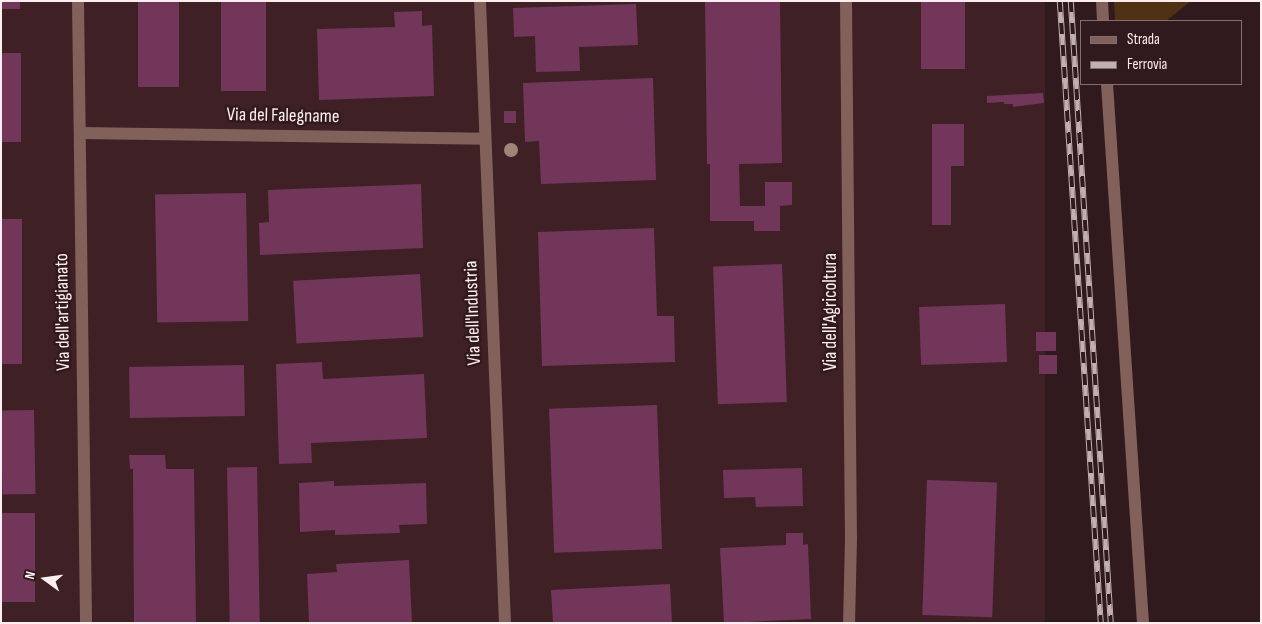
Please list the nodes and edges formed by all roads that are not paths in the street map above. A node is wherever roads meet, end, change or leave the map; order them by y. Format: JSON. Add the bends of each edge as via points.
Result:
{"nodes":[{"id":1,"x":78,"y":1,"type":"edge"},
{"id":2,"x":480,"y":1,"type":"edge"},
{"id":3,"x":846,"y":1,"type":"edge"},
{"id":4,"x":1102,"y":1,"type":"edge"},
{"id":5,"x":1103,"y":20,"type":"edge"},
{"id":6,"x":1108,"y":85,"type":"edge"},
{"id":7,"x":80,"y":134,"type":"junction"},
{"id":8,"x":485,"y":139,"type":"junction"},
{"id":9,"x":86,"y":623,"type":"edge"},
{"id":10,"x":505,"y":623,"type":"edge"},
{"id":11,"x":849,"y":623,"type":"edge"},
{"id":12,"x":1143,"y":623,"type":"edge"}],
"edges":[{"from":1,"to":7,"type":"street","name":"Via dell'artigianato"},
{"from":2,"to":8,"type":"street","name":"Via dell'Industria"},
{"from":3,"to":11,"type":"street","name":"Via dell'Agricoltura"},
{"from":4,"to":5,"type":"street"},
{"from":6,"to":12,"type":"street"},
{"from":7,"to":8,"type":"street","name":"Via del Falegname"},
{"from":7,"to":9,"type":"street","name":"Via dell'artigianato"},
{"from":8,"to":10,"type":"street","name":"Via dell'Industria"}]}
